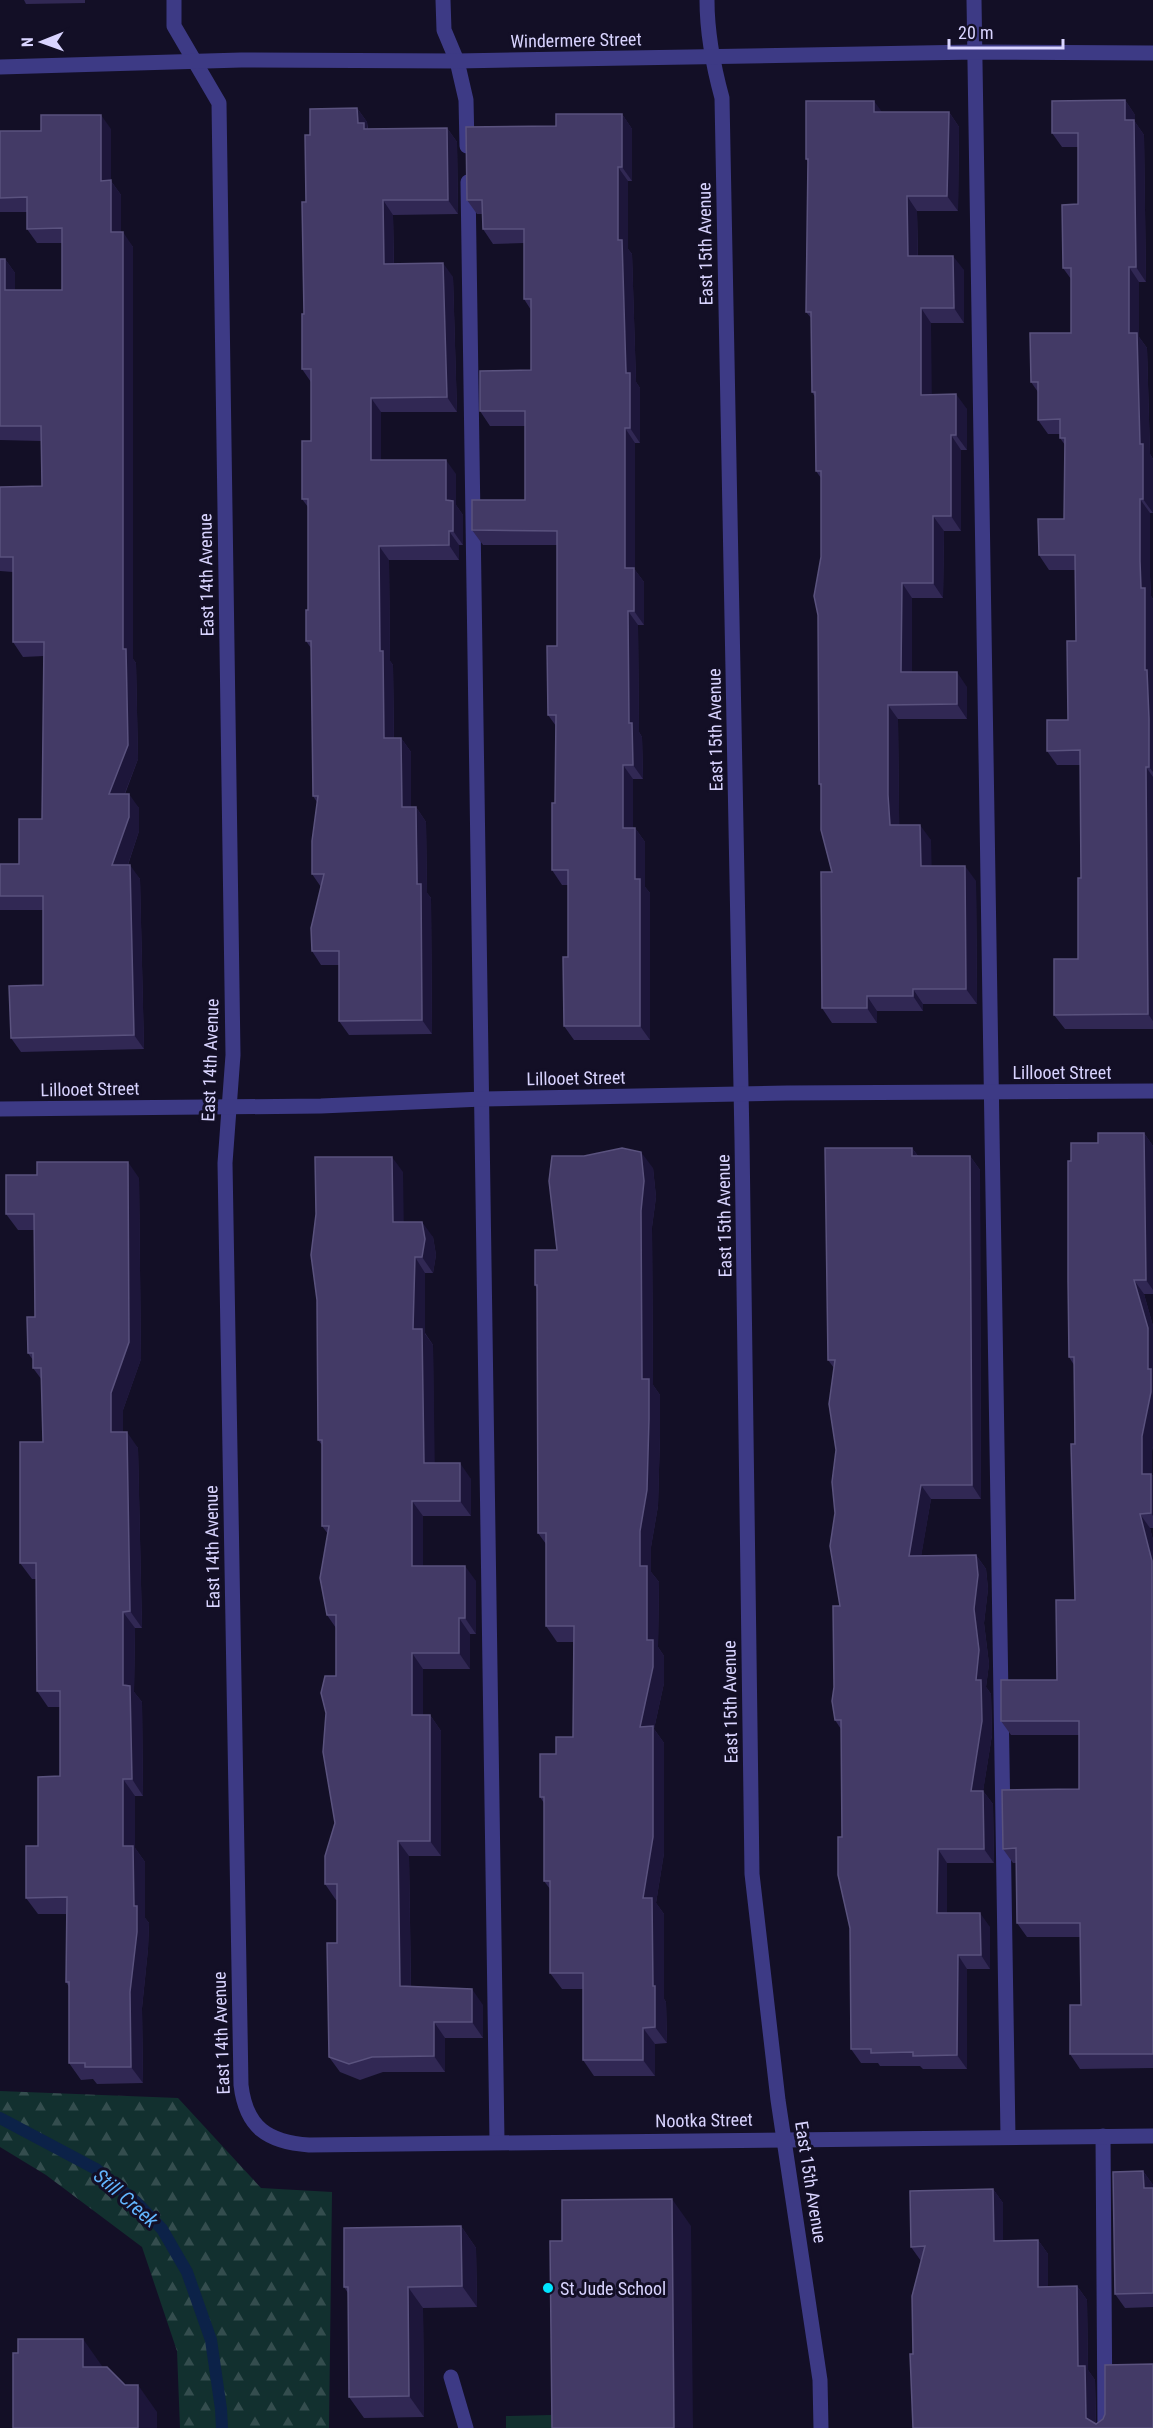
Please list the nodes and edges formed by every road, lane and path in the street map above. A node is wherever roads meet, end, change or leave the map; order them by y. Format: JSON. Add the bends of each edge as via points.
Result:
{"nodes":[{"id":1,"x":174,"y":0,"type":"edge"},
{"id":2,"x":443,"y":0,"type":"edge"},
{"id":3,"x":706,"y":0,"type":"edge"},
{"id":4,"x":974,"y":0,"type":"edge"},
{"id":5,"x":976,"y":52,"type":"junction"},
{"id":6,"x":1153,"y":53,"type":"edge"},
{"id":7,"x":711,"y":57,"type":"junction"},
{"id":8,"x":194,"y":61,"type":"junction"},
{"id":9,"x":458,"y":61,"type":"junction"},
{"id":10,"x":0,"y":67,"type":"edge"},
{"id":11,"x":992,"y":1091,"type":"junction"},
{"id":12,"x":1153,"y":1091,"type":"edge"},
{"id":13,"x":741,"y":1094,"type":"junction"},
{"id":14,"x":483,"y":1099,"type":"junction"},
{"id":15,"x":229,"y":1107,"type":"junction"},
{"id":16,"x":0,"y":1109,"type":"edge"},
{"id":17,"x":259,"y":2128,"type":"joint"},
{"id":18,"x":1103,"y":2136,"type":"junction"},
{"id":19,"x":1153,"y":2136,"type":"edge"},
{"id":20,"x":1008,"y":2137,"type":"junction"},
{"id":21,"x":784,"y":2139,"type":"junction"},
{"id":22,"x":497,"y":2141,"type":"junction"},
{"id":23,"x":451,"y":2377,"type":"dead end"},
{"id":24,"x":466,"y":2428,"type":"edge"},
{"id":25,"x":821,"y":2428,"type":"edge"},
{"id":26,"x":1105,"y":2428,"type":"edge"}],
"edges":[{"from":1,"to":8,"type":"street","name":"East 14th Avenue","via":[[174,26]]},
{"from":2,"to":9,"type":"street","via":[[444,30]]},
{"from":3,"to":7,"type":"street","name":"East 15th Avenue"},
{"from":4,"to":5,"type":"street"},
{"from":5,"to":6,"type":"street","name":"Windermere Street"},
{"from":5,"to":7,"type":"street","name":"Windermere Street"},
{"from":5,"to":11,"type":"street"},
{"from":7,"to":9,"type":"street","name":"Windermere Street"},
{"from":7,"to":13,"type":"street","name":"East 15th Avenue","via":[[722,98]]},
{"from":8,"to":9,"type":"street","name":"Windermere Street"},
{"from":8,"to":10,"type":"street","name":"Windermere Street"},
{"from":8,"to":15,"type":"street","name":"East 14th Avenue","via":[[219,103],[233,1055]]},
{"from":9,"to":14,"type":"street","via":[[466,100]]},
{"from":11,"to":12,"type":"street","name":"Lillooet Street"},
{"from":11,"to":13,"type":"street","name":"Lillooet Street"},
{"from":11,"to":20,"type":"street"},
{"from":13,"to":14,"type":"street","name":"Lillooet Street"},
{"from":13,"to":21,"type":"street","name":"East 15th Avenue","via":[[752,1874]]},
{"from":14,"to":15,"type":"street","name":"Lillooet Street"},
{"from":14,"to":22,"type":"street"},
{"from":15,"to":16,"type":"street","name":"Lillooet Street"},
{"from":15,"to":17,"type":"street","name":"East 14th Avenue","via":[[225,1163],[241,2085],[243,2103]]},
{"from":17,"to":22,"type":"street","name":"Nootka Street","via":[[278,2140],[309,2145]]},
{"from":18,"to":19,"type":"street","name":"Nootka Street"},
{"from":18,"to":20,"type":"street","name":"Nootka Street"},
{"from":18,"to":26,"type":"street"},
{"from":20,"to":21,"type":"street","name":"Nootka Street"},
{"from":21,"to":22,"type":"street","name":"Nootka Street"},
{"from":21,"to":25,"type":"street","name":"East 15th Avenue","via":[[820,2380]]},
{"from":23,"to":24,"type":"street"}]}
